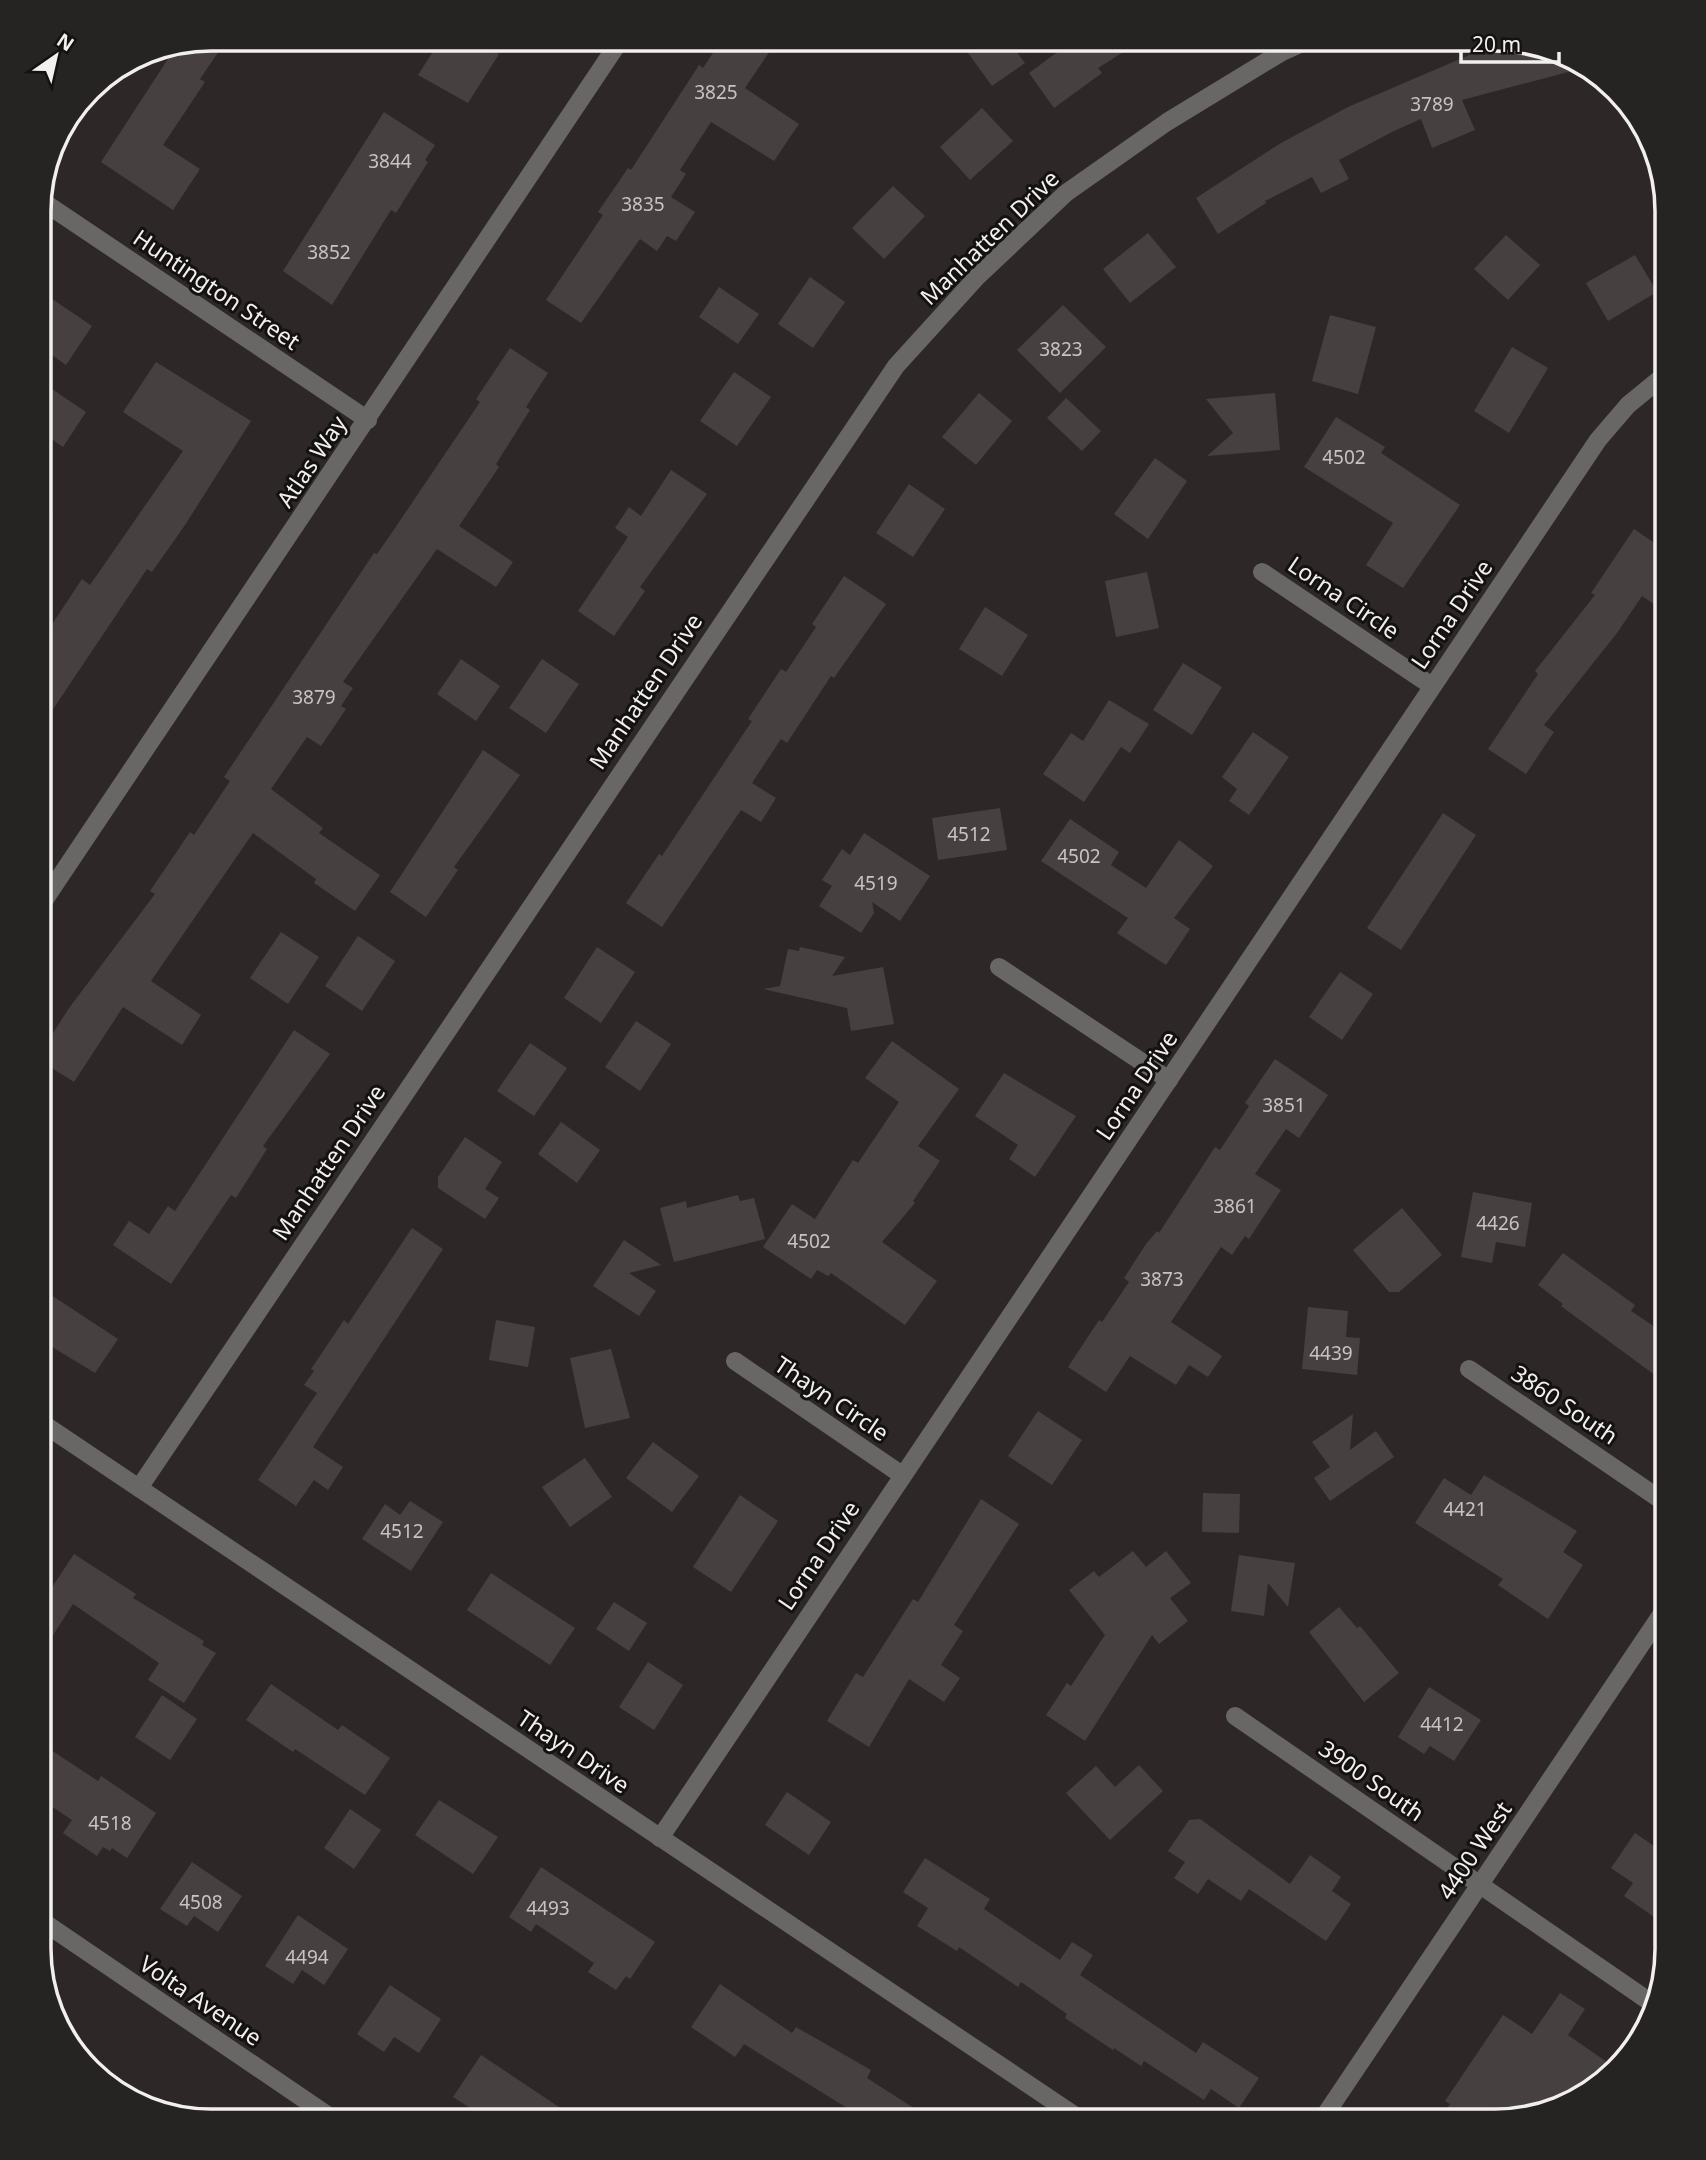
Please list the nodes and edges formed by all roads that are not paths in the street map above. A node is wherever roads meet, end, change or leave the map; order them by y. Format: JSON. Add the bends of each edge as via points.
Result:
{"nodes":[{"id":1,"x":613,"y":51,"type":"edge"},
{"id":2,"x":1284,"y":51,"type":"edge"},
{"id":3,"x":51,"y":207,"type":"edge"},
{"id":4,"x":1655,"y":383,"type":"edge"},
{"id":5,"x":368,"y":420,"type":"junction"},
{"id":6,"x":1262,"y":572,"type":"dead end"},
{"id":7,"x":1432,"y":686,"type":"junction"},
{"id":8,"x":51,"y":890,"type":"edge"},
{"id":9,"x":999,"y":967,"type":"dead end"},
{"id":10,"x":1169,"y":1080,"type":"junction"},
{"id":11,"x":736,"y":1361,"type":"dead end"},
{"id":12,"x":1469,"y":1369,"type":"dead end"},
{"id":13,"x":51,"y":1429,"type":"edge"},
{"id":14,"x":902,"y":1475,"type":"junction"},
{"id":15,"x":139,"y":1488,"type":"junction"},
{"id":16,"x":1655,"y":1495,"type":"edge"},
{"id":17,"x":1655,"y":1625,"type":"edge"},
{"id":18,"x":1235,"y":1716,"type":"dead end"},
{"id":19,"x":660,"y":1838,"type":"junction"},
{"id":20,"x":1480,"y":1885,"type":"junction"},
{"id":21,"x":51,"y":1934,"type":"edge"},
{"id":22,"x":1647,"y":2000,"type":"edge"},
{"id":23,"x":316,"y":2109,"type":"edge"},
{"id":24,"x":1064,"y":2109,"type":"edge"},
{"id":25,"x":1330,"y":2109,"type":"edge"}],
"edges":[{"from":1,"to":5,"type":"street","name":"Atlas Way"},
{"from":2,"to":15,"type":"street","name":"Manhatten Drive","via":[[1167,122],[1066,193],[977,277],[896,366]]},
{"from":3,"to":5,"type":"street","name":"Huntington Street"},
{"from":4,"to":7,"type":"street","name":"Lorna Drive","via":[[1628,405],[1598,440]]},
{"from":5,"to":8,"type":"street","name":"Atlas Way"},
{"from":6,"to":7,"type":"street","name":"Lorna Circle"},
{"from":7,"to":10,"type":"street","name":"Lorna Drive"},
{"from":9,"to":10,"type":"street"},
{"from":10,"to":14,"type":"street","name":"Lorna Drive"},
{"from":11,"to":14,"type":"street","name":"Thayn Circle"},
{"from":12,"to":16,"type":"street","name":"3860 South"},
{"from":13,"to":15,"type":"street","name":"Thayn Drive"},
{"from":14,"to":19,"type":"street","name":"Lorna Drive"},
{"from":15,"to":19,"type":"street","name":"Thayn Drive"},
{"from":17,"to":20,"type":"street","name":"4400 West"},
{"from":18,"to":20,"type":"street","name":"3900 South"},
{"from":19,"to":24,"type":"street","name":"Thayn Drive"},
{"from":20,"to":22,"type":"street","name":"3900 South"},
{"from":20,"to":25,"type":"street","name":"4400 West"},
{"from":21,"to":23,"type":"street","name":"Volta Avenue"}]}
